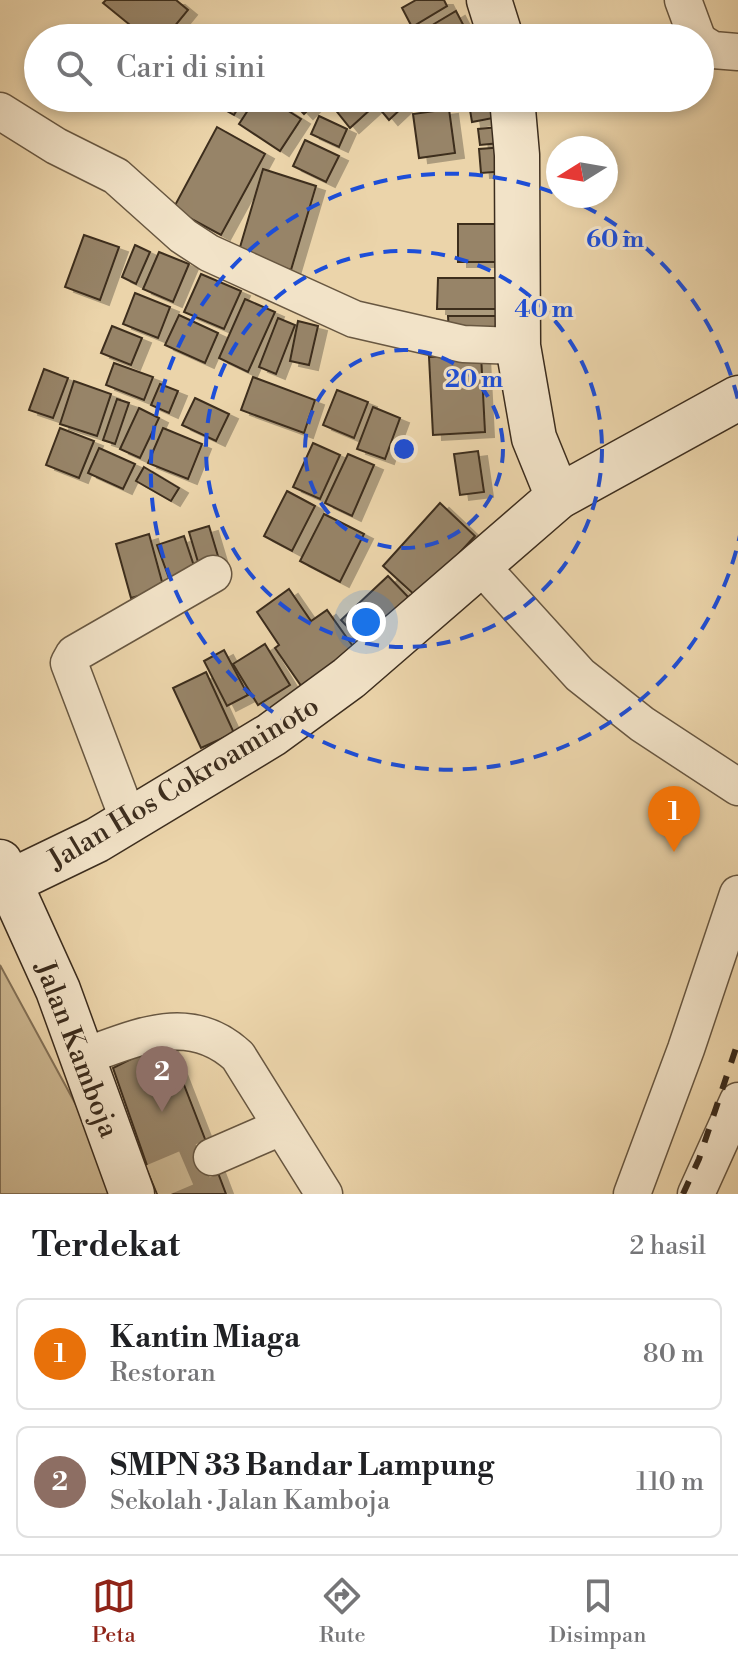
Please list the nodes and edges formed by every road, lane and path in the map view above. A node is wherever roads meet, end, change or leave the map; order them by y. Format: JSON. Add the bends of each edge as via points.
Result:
{"nodes":[{"id":1,"x":489,"y":0,"type":"edge"},
{"id":2,"x":683,"y":0,"type":"edge"},
{"id":3,"x":497,"y":24,"type":"edge"},
{"id":4,"x":693,"y":24,"type":"edge"},
{"id":5,"x":714,"y":50,"type":"edge"},
{"id":6,"x":738,"y":52,"type":"edge"},
{"id":7,"x":0,"y":111,"type":"edge"},
{"id":8,"x":513,"y":112,"type":"edge"},
{"id":9,"x":518,"y":346,"type":"junction"},
{"id":10,"x":738,"y":398,"type":"edge"},
{"id":11,"x":558,"y":497,"type":"junction"},
{"id":12,"x":481,"y":566,"type":"junction"},
{"id":13,"x":213,"y":574,"type":"dead end"},
{"id":14,"x":738,"y":787,"type":"edge"},
{"id":15,"x":129,"y":821,"type":"junction"},
{"id":16,"x":6,"y":872,"type":"edge"},
{"id":17,"x":738,"y":894,"type":"edge"},
{"id":18,"x":82,"y":1057,"type":"junction"},
{"id":19,"x":738,"y":1101,"type":"edge"},
{"id":20,"x":281,"y":1127,"type":"junction"},
{"id":21,"x":212,"y":1157,"type":"tunnel mouth"},
{"id":22,"x":138,"y":1188,"type":"edge"},
{"id":23,"x":324,"y":1194,"type":"edge"},
{"id":24,"x":632,"y":1194,"type":"edge"},
{"id":25,"x":696,"y":1194,"type":"edge"}],
"edges":[{"from":1,"to":3,"type":"street"},
{"from":2,"to":4,"type":"street"},
{"from":5,"to":6,"type":"street"},
{"from":7,"to":9,"type":"street","via":[[116,176],[209,253],[354,319],[463,344]]},
{"from":8,"to":9,"type":"street"},
{"from":9,"to":11,"type":"street","via":[[534,438]]},
{"from":10,"to":11,"type":"street","name":"Jalan Hos Cokroaminoto"},
{"from":11,"to":12,"type":"street","name":"Jalan Hos Cokroaminoto"},
{"from":12,"to":14,"type":"street","via":[[580,675],[642,724]]},
{"from":12,"to":15,"type":"street","name":"Jalan Hos Cokroaminoto","via":[[338,687],[271,735]]},
{"from":13,"to":15,"type":"street","via":[[74,654],[69,663]]},
{"from":15,"to":16,"type":"street","name":"Jalan Hos Cokroaminoto"},
{"from":16,"to":18,"type":"street","name":"Jalan Kamboja"},
{"from":17,"to":24,"type":"street"},
{"from":18,"to":20,"type":"street","via":[[171,1030],[196,1032],[221,1041],[238,1056]]},
{"from":18,"to":22,"type":"street","name":"Jalan Kamboja"},
{"from":19,"to":25,"type":"street"},
{"from":20,"to":21,"type":"street"},
{"from":20,"to":23,"type":"street"}]}
